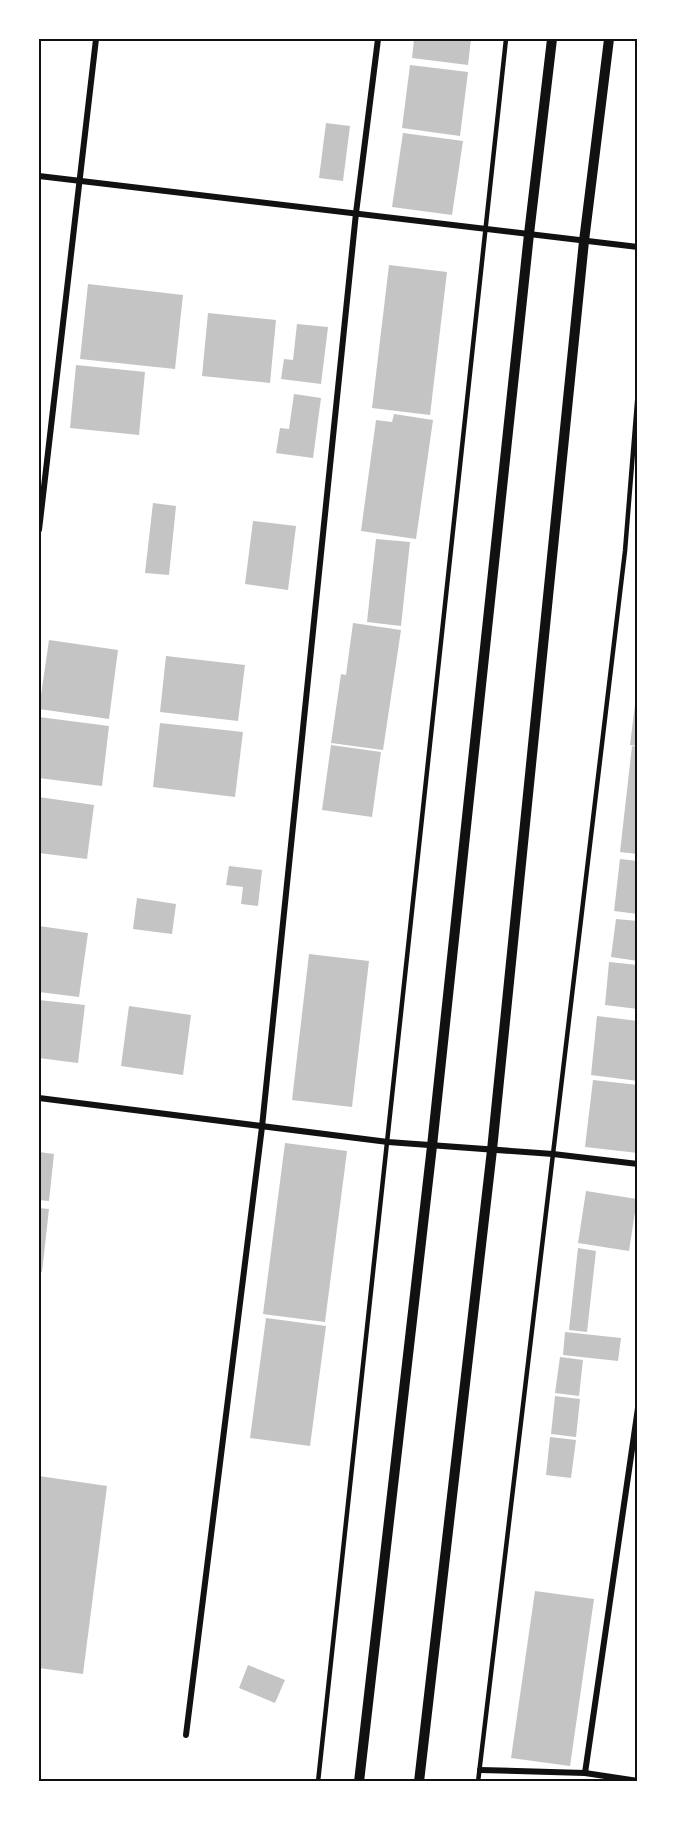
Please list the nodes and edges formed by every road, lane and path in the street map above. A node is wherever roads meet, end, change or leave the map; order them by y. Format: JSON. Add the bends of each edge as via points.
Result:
{"nodes":[{"id":1,"x":96,"y":39,"type":"edge"},
{"id":2,"x":378,"y":39,"type":"edge"},
{"id":3,"x":506,"y":39,"type":"edge"},
{"id":4,"x":552,"y":39,"type":"edge"},
{"id":5,"x":609,"y":39,"type":"edge"},
{"id":6,"x":39,"y":176,"type":"edge"},
{"id":7,"x":80,"y":181,"type":"junction"},
{"id":8,"x":356,"y":213,"type":"junction"},
{"id":9,"x":484,"y":229,"type":"junction"},
{"id":10,"x":529,"y":234,"type":"junction"},
{"id":11,"x":584,"y":241,"type":"junction"},
{"id":12,"x":638,"y":247,"type":"edge"},
{"id":13,"x":638,"y":390,"type":"edge"},
{"id":14,"x":39,"y":530,"type":"edge"},
{"id":15,"x":39,"y":1098,"type":"edge"},
{"id":16,"x":262,"y":1127,"type":"junction"},
{"id":17,"x":388,"y":1142,"type":"junction"},
{"id":18,"x":432,"y":1146,"type":"junction"},
{"id":19,"x":492,"y":1150,"type":"junction"},
{"id":20,"x":553,"y":1154,"type":"junction"},
{"id":21,"x":638,"y":1164,"type":"edge"},
{"id":22,"x":638,"y":1408,"type":"edge"},
{"id":23,"x":186,"y":1735,"type":"dead end"},
{"id":24,"x":480,"y":1770,"type":"junction"},
{"id":25,"x":585,"y":1773,"type":"junction"},
{"id":26,"x":638,"y":1781,"type":"edge"},
{"id":27,"x":318,"y":1782,"type":"edge"},
{"id":28,"x":359,"y":1782,"type":"edge"},
{"id":29,"x":419,"y":1782,"type":"edge"},
{"id":30,"x":478,"y":1782,"type":"edge"}],
"edges":[{"from":1,"to":7,"type":"street"},
{"from":2,"to":8,"type":"street"},
{"from":3,"to":9,"type":"lane"},
{"from":4,"to":10,"type":"street"},
{"from":5,"to":11,"type":"street"},
{"from":6,"to":7,"type":"street"},
{"from":7,"to":8,"type":"street"},
{"from":7,"to":14,"type":"street"},
{"from":8,"to":9,"type":"street"},
{"from":8,"to":16,"type":"street"},
{"from":9,"to":10,"type":"street"},
{"from":9,"to":17,"type":"lane"},
{"from":10,"to":11,"type":"street"},
{"from":10,"to":18,"type":"street"},
{"from":11,"to":12,"type":"street"},
{"from":11,"to":19,"type":"street"},
{"from":13,"to":20,"type":"lane","via":[[625,551]]},
{"from":15,"to":16,"type":"street"},
{"from":16,"to":17,"type":"street"},
{"from":16,"to":23,"type":"street"},
{"from":17,"to":18,"type":"street"},
{"from":17,"to":27,"type":"lane"},
{"from":18,"to":19,"type":"street"},
{"from":18,"to":28,"type":"street"},
{"from":19,"to":20,"type":"street"},
{"from":19,"to":29,"type":"street"},
{"from":20,"to":21,"type":"street"},
{"from":20,"to":24,"type":"lane"},
{"from":22,"to":25,"type":"street"},
{"from":24,"to":25,"type":"street"},
{"from":24,"to":30,"type":"lane"},
{"from":25,"to":26,"type":"street"}]}
